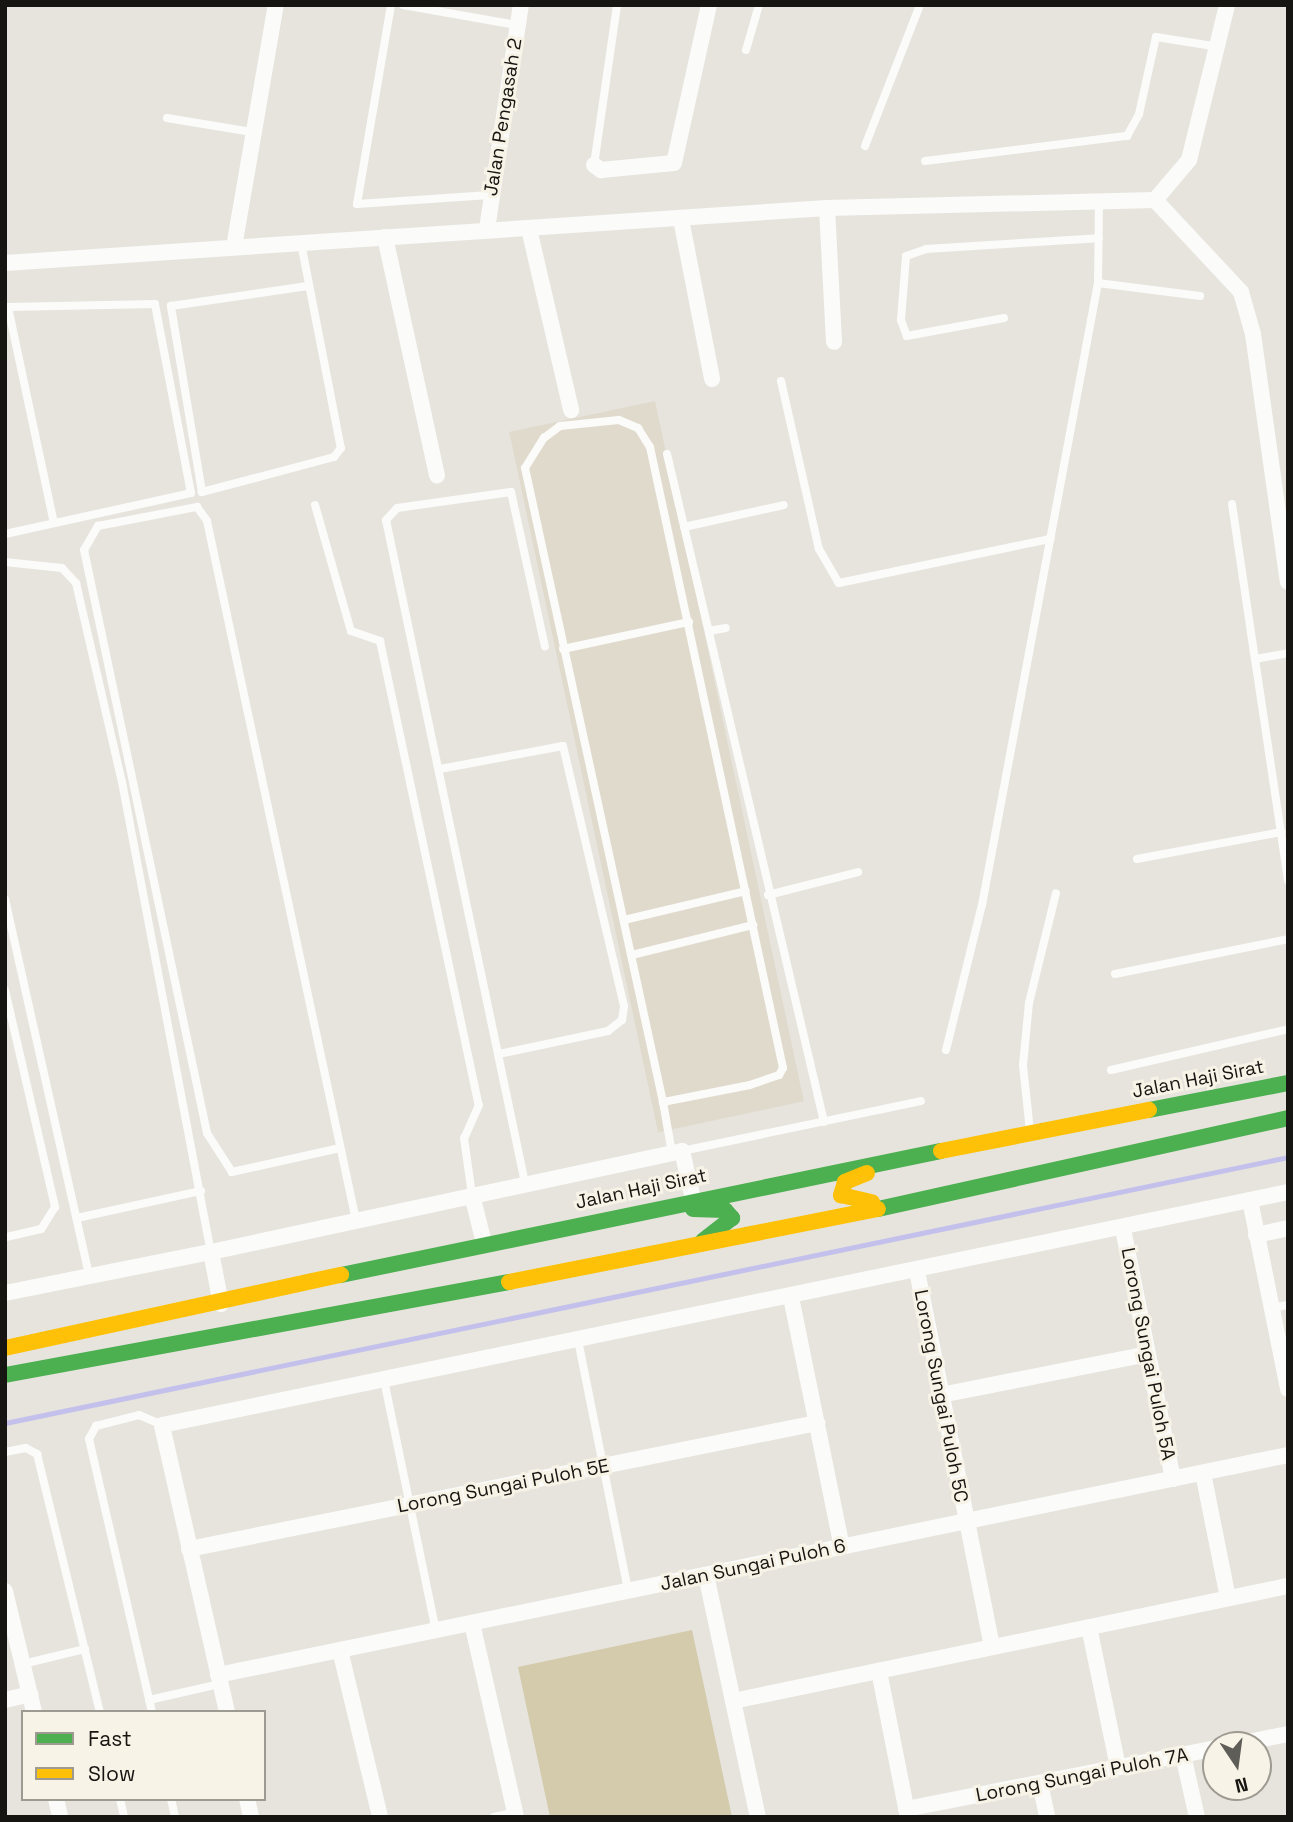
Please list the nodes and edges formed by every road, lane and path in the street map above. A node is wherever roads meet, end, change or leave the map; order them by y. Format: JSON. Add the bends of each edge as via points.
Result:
{"nodes":[{"id":1,"x":276,"y":5,"type":"edge"},
{"id":2,"x":391,"y":5,"type":"edge"},
{"id":3,"x":402,"y":5,"type":"edge"},
{"id":4,"x":521,"y":5,"type":"edge"},
{"id":5,"x":617,"y":5,"type":"edge"},
{"id":6,"x":709,"y":5,"type":"edge"},
{"id":7,"x":758,"y":5,"type":"edge"},
{"id":8,"x":920,"y":5,"type":"edge"},
{"id":9,"x":1227,"y":5,"type":"edge"},
{"id":10,"x":517,"y":25,"type":"junction"},
{"id":11,"x":1219,"y":47,"type":"junction"},
{"id":12,"x":746,"y":50,"type":"dead end"},
{"id":13,"x":167,"y":118,"type":"dead end"},
{"id":14,"x":253,"y":132,"type":"junction"},
{"id":15,"x":865,"y":146,"type":"dead end"},
{"id":16,"x":925,"y":160,"type":"dead end"},
{"id":17,"x":594,"y":165,"type":"joint"},
{"id":18,"x":490,"y":195,"type":"junction"},
{"id":19,"x":1099,"y":197,"type":"junction"},
{"id":20,"x":1154,"y":200,"type":"junction"},
{"id":21,"x":827,"y":208,"type":"junction"},
{"id":22,"x":681,"y":219,"type":"junction"},
{"id":23,"x":487,"y":229,"type":"junction"},
{"id":24,"x":529,"y":229,"type":"junction"},
{"id":25,"x":386,"y":237,"type":"junction"},
{"id":26,"x":1099,"y":238,"type":"junction"},
{"id":27,"x":301,"y":243,"type":"junction"},
{"id":28,"x":234,"y":247,"type":"junction"},
{"id":29,"x":5,"y":263,"type":"edge"},
{"id":30,"x":1098,"y":283,"type":"junction"},
{"id":31,"x":308,"y":286,"type":"junction"},
{"id":32,"x":1200,"y":296,"type":"dead end"},
{"id":33,"x":5,"y":297,"type":"edge"},
{"id":34,"x":7,"y":307,"type":"edge"},
{"id":35,"x":1004,"y":318,"type":"dead end"},
{"id":36,"x":834,"y":342,"type":"dead end"},
{"id":37,"x":712,"y":379,"type":"dead end"},
{"id":38,"x":781,"y":381,"type":"dead end"},
{"id":39,"x":570,"y":410,"type":"dead end"},
{"id":40,"x":667,"y":454,"type":"dead end"},
{"id":41,"x":437,"y":475,"type":"dead end"},
{"id":42,"x":1232,"y":504,"type":"dead end"},
{"id":43,"x":315,"y":505,"type":"dead end"},
{"id":44,"x":784,"y":505,"type":"dead end"},
{"id":45,"x":54,"y":523,"type":"junction"},
{"id":46,"x":684,"y":527,"type":"junction"},
{"id":47,"x":5,"y":534,"type":"edge"},
{"id":48,"x":1049,"y":539,"type":"junction"},
{"id":49,"x":5,"y":562,"type":"edge"},
{"id":50,"x":1288,"y":582,"type":"edge"},
{"id":51,"x":690,"y":622,"type":"junction"},
{"id":52,"x":726,"y":628,"type":"dead end"},
{"id":53,"x":709,"y":632,"type":"junction"},
{"id":54,"x":545,"y":646,"type":"dead end"},
{"id":55,"x":563,"y":649,"type":"junction"},
{"id":56,"x":1288,"y":653,"type":"edge"},
{"id":57,"x":1255,"y":659,"type":"junction"},
{"id":58,"x":440,"y":769,"type":"junction"},
{"id":59,"x":1280,"y":832,"type":"junction"},
{"id":60,"x":1137,"y":859,"type":"dead end"},
{"id":61,"x":858,"y":872,"type":"dead end"},
{"id":62,"x":1288,"y":881,"type":"edge"},
{"id":63,"x":746,"y":891,"type":"junction"},
{"id":64,"x":1056,"y":893,"type":"dead end"},
{"id":65,"x":768,"y":895,"type":"junction"},
{"id":66,"x":5,"y":899,"type":"edge"},
{"id":67,"x":624,"y":920,"type":"junction"},
{"id":68,"x":753,"y":925,"type":"junction"},
{"id":69,"x":1288,"y":939,"type":"edge"},
{"id":70,"x":632,"y":955,"type":"junction"},
{"id":71,"x":1115,"y":974,"type":"dead end"},
{"id":72,"x":5,"y":990,"type":"edge"},
{"id":73,"x":1288,"y":1029,"type":"edge"},
{"id":74,"x":946,"y":1050,"type":"dead end"},
{"id":75,"x":499,"y":1054,"type":"junction"},
{"id":76,"x":1111,"y":1070,"type":"dead end"},
{"id":77,"x":1288,"y":1083,"type":"edge"},
{"id":78,"x":920,"y":1101,"type":"dead end"},
{"id":79,"x":663,"y":1102,"type":"junction"},
{"id":80,"x":1285,"y":1119,"type":"edge"},
{"id":81,"x":824,"y":1122,"type":"junction"},
{"id":82,"x":1031,"y":1132,"type":"junction"},
{"id":83,"x":340,"y":1148,"type":"junction"},
{"id":84,"x":677,"y":1152,"type":"junction"},
{"id":85,"x":930,"y":1153,"type":"junction"},
{"id":86,"x":525,"y":1183,"type":"junction"},
{"id":87,"x":201,"y":1191,"type":"junction"},
{"id":88,"x":1288,"y":1192,"type":"edge"},
{"id":89,"x":472,"y":1195,"type":"junction"},
{"id":90,"x":945,"y":1195,"type":"junction"},
{"id":91,"x":693,"y":1199,"type":"junction"},
{"id":92,"x":1250,"y":1200,"type":"junction"},
{"id":93,"x":610,"y":1216,"type":"junction"},
{"id":94,"x":77,"y":1218,"type":"junction"},
{"id":95,"x":356,"y":1220,"type":"junction"},
{"id":96,"x":1288,"y":1228,"type":"edge"},
{"id":97,"x":1123,"y":1229,"type":"junction"},
{"id":98,"x":1256,"y":1235,"type":"junction"},
{"id":99,"x":5,"y":1237,"type":"edge"},
{"id":100,"x":484,"y":1243,"type":"junction"},
{"id":101,"x":211,"y":1252,"type":"junction"},
{"id":102,"x":656,"y":1256,"type":"junction"},
{"id":103,"x":918,"y":1271,"type":"junction"},
{"id":104,"x":89,"y":1276,"type":"junction"},
{"id":105,"x":5,"y":1293,"type":"edge"},
{"id":106,"x":791,"y":1297,"type":"junction"},
{"id":107,"x":221,"y":1304,"type":"junction"},
{"id":108,"x":1280,"y":1306,"type":"edge"},
{"id":109,"x":578,"y":1340,"type":"junction"},
{"id":110,"x":5,"y":1348,"type":"edge"},
{"id":111,"x":1148,"y":1354,"type":"junction"},
{"id":112,"x":5,"y":1375,"type":"edge"},
{"id":113,"x":384,"y":1380,"type":"junction"},
{"id":114,"x":1287,"y":1383,"type":"edge"},
{"id":115,"x":941,"y":1395,"type":"junction"},
{"id":116,"x":817,"y":1423,"type":"junction"},
{"id":117,"x":162,"y":1425,"type":"junction"},
{"id":118,"x":5,"y":1452,"type":"edge"},
{"id":119,"x":1288,"y":1455,"type":"edge"},
{"id":120,"x":603,"y":1466,"type":"junction"},
{"id":121,"x":1203,"y":1473,"type":"junction"},
{"id":122,"x":1173,"y":1479,"type":"junction"},
{"id":123,"x":410,"y":1505,"type":"junction"},
{"id":124,"x":965,"y":1522,"type":"junction"},
{"id":125,"x":842,"y":1547,"type":"junction"},
{"id":126,"x":189,"y":1549,"type":"junction"},
{"id":127,"x":706,"y":1575,"type":"junction"},
{"id":128,"x":1288,"y":1586,"type":"edge"},
{"id":129,"x":5,"y":1591,"type":"edge"},
{"id":130,"x":628,"y":1591,"type":"junction"},
{"id":131,"x":1228,"y":1598,"type":"junction"},
{"id":132,"x":472,"y":1623,"type":"junction"},
{"id":133,"x":1089,"y":1627,"type":"junction"},
{"id":134,"x":436,"y":1630,"type":"junction"},
{"id":135,"x":992,"y":1647,"type":"junction"},
{"id":136,"x":85,"y":1649,"type":"junction"},
{"id":137,"x":340,"y":1650,"type":"junction"},
{"id":138,"x":23,"y":1664,"type":"junction"},
{"id":139,"x":879,"y":1671,"type":"junction"},
{"id":140,"x":219,"y":1679,"type":"junction"},
{"id":141,"x":30,"y":1694,"type":"junction"},
{"id":142,"x":5,"y":1700,"type":"edge"},
{"id":143,"x":149,"y":1700,"type":"junction"},
{"id":144,"x":733,"y":1701,"type":"junction"},
{"id":145,"x":34,"y":1710,"type":"edge"},
{"id":146,"x":100,"y":1710,"type":"edge"},
{"id":147,"x":152,"y":1710,"type":"edge"},
{"id":148,"x":227,"y":1710,"type":"edge"},
{"id":149,"x":1202,"y":1751,"type":"edge"},
{"id":150,"x":1183,"y":1755,"type":"junction"},
{"id":151,"x":1118,"y":1768,"type":"junction"},
{"id":152,"x":1040,"y":1783,"type":"junction"},
{"id":153,"x":907,"y":1813,"type":"edge"},
{"id":154,"x":515,"y":1814,"type":"edge"},
{"id":155,"x":380,"y":1817,"type":"edge"},
{"id":156,"x":494,"y":1817,"type":"edge"},
{"id":157,"x":758,"y":1817,"type":"edge"},
{"id":158,"x":1047,"y":1817,"type":"edge"},
{"id":159,"x":1197,"y":1817,"type":"edge"}],
"edges":[{"from":1,"to":14,"type":"street"},
{"from":2,"to":18,"type":"lane","via":[[357,204]]},
{"from":3,"to":10,"type":"lane"},
{"from":4,"to":10,"type":"street","name":"Jalan Pengasah 2"},
{"from":5,"to":17,"type":"lane"},
{"from":6,"to":17,"type":"street","via":[[674,163],[601,170]]},
{"from":7,"to":12,"type":"lane"},
{"from":8,"to":15,"type":"lane"},
{"from":9,"to":11,"type":"street"},
{"from":10,"to":18,"type":"street","name":"Jalan Pengasah 2"},
{"from":11,"to":16,"type":"lane","via":[[1156,37],[1139,114],[1127,136]]},
{"from":11,"to":20,"type":"street","via":[[1189,160]]},
{"from":13,"to":14,"type":"lane"},
{"from":14,"to":28,"type":"street"},
{"from":18,"to":23,"type":"street","name":"Jalan Pengasah 2"},
{"from":19,"to":20,"type":"street"},
{"from":19,"to":21,"type":"street"},
{"from":19,"to":26,"type":"lane"},
{"from":20,"to":50,"type":"street","via":[[1241,292],[1253,334]]},
{"from":21,"to":22,"type":"street"},
{"from":21,"to":36,"type":"street"},
{"from":22,"to":24,"type":"street"},
{"from":22,"to":37,"type":"street"},
{"from":23,"to":24,"type":"street"},
{"from":23,"to":25,"type":"street"},
{"from":24,"to":39,"type":"street"},
{"from":25,"to":27,"type":"street"},
{"from":25,"to":41,"type":"street"},
{"from":26,"to":30,"type":"lane"},
{"from":26,"to":35,"type":"lane","via":[[926,248],[906,256],[901,320],[907,336]]},
{"from":27,"to":28,"type":"street"},
{"from":27,"to":31,"type":"lane"},
{"from":28,"to":29,"type":"street"},
{"from":30,"to":32,"type":"lane"},
{"from":30,"to":48,"type":"lane"},
{"from":31,"to":31,"type":"lane","via":[[341,448],[334,457],[202,492],[172,306]]},
{"from":33,"to":34,"type":"lane"},
{"from":34,"to":45,"type":"lane"},
{"from":34,"to":45,"type":"lane","via":[[149,302],[157,309],[191,493]]},
{"from":38,"to":48,"type":"lane","via":[[819,549],[839,583]]},
{"from":40,"to":46,"type":"lane"},
{"from":42,"to":57,"type":"lane"},
{"from":43,"to":89,"type":"lane","via":[[351,631],[380,641],[479,1105],[464,1138]]},
{"from":44,"to":46,"type":"lane"},
{"from":45,"to":47,"type":"lane"},
{"from":46,"to":53,"type":"lane"},
{"from":48,"to":74,"type":"lane","via":[[982,905]]},
{"from":49,"to":87,"type":"lane","via":[[62,568],[76,583],[122,782]]},
{"from":51,"to":55,"type":"lane"},
{"from":51,"to":55,"type":"lane","via":[[650,447],[638,428],[619,420],[560,426],[544,438],[525,468]]},
{"from":51,"to":63,"type":"lane"},
{"from":52,"to":53,"type":"lane"},
{"from":53,"to":65,"type":"lane"},
{"from":54,"to":58,"type":"lane","via":[[511,492],[397,508],[386,520]]},
{"from":55,"to":67,"type":"lane"},
{"from":56,"to":57,"type":"lane"},
{"from":57,"to":59,"type":"lane"},
{"from":58,"to":75,"type":"lane"},
{"from":58,"to":75,"type":"lane","via":[[563,746],[624,1006],[622,1020],[608,1031]]},
{"from":59,"to":60,"type":"lane"},
{"from":59,"to":62,"type":"lane"},
{"from":61,"to":65,"type":"lane"},
{"from":63,"to":67,"type":"lane"},
{"from":63,"to":68,"type":"lane"},
{"from":64,"to":82,"type":"lane","via":[[1029,1003],[1023,1065]]},
{"from":65,"to":81,"type":"lane"},
{"from":66,"to":94,"type":"lane"},
{"from":67,"to":70,"type":"lane"},
{"from":68,"to":70,"type":"lane"},
{"from":68,"to":79,"type":"lane","via":[[783,1068],[779,1075],[750,1085]]},
{"from":69,"to":71,"type":"lane"},
{"from":70,"to":79,"type":"lane"},
{"from":72,"to":99,"type":"lane","via":[[55,1207],[41,1229]]},
{"from":73,"to":76,"type":"lane"},
{"from":75,"to":86,"type":"lane"},
{"from":77,"to":82,"type":"main road","name":"Jalan Haji Sirat"},
{"from":78,"to":81,"type":"lane"},
{"from":79,"to":84,"type":"lane"},
{"from":80,"to":90,"type":"main road"},
{"from":81,"to":84,"type":"lane"},
{"from":82,"to":85,"type":"main road","name":"Jalan Haji Sirat"},
{"from":83,"to":83,"type":"lane","via":[[232,1172],[206,1133],[84,550],[98,526],[197,507],[207,521]]},
{"from":83,"to":95,"type":"lane"},
{"from":84,"to":86,"type":"street"},
{"from":84,"to":91,"type":"street"},
{"from":85,"to":90,"type":"main road","via":[[859,1175],[845,1182],[841,1195],[855,1203]]},
{"from":85,"to":91,"type":"main road","name":"Jalan Haji Sirat"},
{"from":86,"to":89,"type":"street"},
{"from":87,"to":94,"type":"lane"},
{"from":87,"to":101,"type":"lane"},
{"from":88,"to":92,"type":"street"},
{"from":89,"to":95,"type":"street"},
{"from":89,"to":100,"type":"street"},
{"from":90,"to":102,"type":"main road"},
{"from":91,"to":93,"type":"main road","name":"Jalan Haji Sirat"},
{"from":92,"to":97,"type":"street"},
{"from":92,"to":98,"type":"street"},
{"from":93,"to":100,"type":"main road","name":"Jalan Haji Sirat"},
{"from":93,"to":102,"type":"main road","via":[[707,1208],[725,1210],[732,1218],[717,1235]]},
{"from":94,"to":104,"type":"lane"},
{"from":95,"to":101,"type":"street"},
{"from":96,"to":98,"type":"street"},
{"from":97,"to":103,"type":"street"},
{"from":97,"to":111,"type":"street","name":"Lorong Sungai Puloh 5A"},
{"from":98,"to":108,"type":"street"},
{"from":100,"to":107,"type":"main road","name":"Jalan Haji Sirat"},
{"from":101,"to":104,"type":"street"},
{"from":101,"to":107,"type":"street"},
{"from":102,"to":112,"type":"main road"},
{"from":103,"to":106,"type":"street"},
{"from":103,"to":115,"type":"street","name":"Lorong Sungai Puloh 5C"},
{"from":104,"to":105,"type":"street"},
{"from":106,"to":109,"type":"street"},
{"from":106,"to":116,"type":"street"},
{"from":107,"to":110,"type":"main road","name":"Jalan Haji Sirat"},
{"from":108,"to":114,"type":"street"},
{"from":109,"to":113,"type":"street"},
{"from":109,"to":120,"type":"lane"},
{"from":111,"to":115,"type":"street"},
{"from":111,"to":122,"type":"street","name":"Lorong Sungai Puloh 5A"},
{"from":113,"to":117,"type":"street"},
{"from":113,"to":123,"type":"lane"},
{"from":115,"to":124,"type":"street","name":"Lorong Sungai Puloh 5C"},
{"from":116,"to":120,"type":"street","name":"Lorong Sungai Puloh 5E"},
{"from":116,"to":125,"type":"street"},
{"from":117,"to":126,"type":"street"},
{"from":117,"to":143,"type":"lane","via":[[139,1415],[96,1426],[89,1439]]},
{"from":118,"to":136,"type":"lane","via":[[26,1448],[37,1454]]},
{"from":119,"to":121,"type":"street","name":"Jalan Sungai Puloh 6"},
{"from":120,"to":123,"type":"street","name":"Lorong Sungai Puloh 5E"},
{"from":120,"to":130,"type":"lane"},
{"from":121,"to":122,"type":"street","name":"Jalan Sungai Puloh 6"},
{"from":121,"to":131,"type":"street"},
{"from":122,"to":124,"type":"street","name":"Jalan Sungai Puloh 6"},
{"from":123,"to":126,"type":"street","name":"Lorong Sungai Puloh 5E"},
{"from":123,"to":134,"type":"lane"},
{"from":124,"to":125,"type":"street","name":"Jalan Sungai Puloh 6"},
{"from":124,"to":135,"type":"street","name":"Lorong Sungai Puloh 5C"},
{"from":125,"to":127,"type":"street","name":"Jalan Sungai Puloh 6"},
{"from":126,"to":140,"type":"street"},
{"from":127,"to":130,"type":"street","name":"Jalan Sungai Puloh 6"},
{"from":127,"to":144,"type":"street"},
{"from":128,"to":131,"type":"street"},
{"from":129,"to":138,"type":"street"},
{"from":130,"to":132,"type":"street","name":"Jalan Sungai Puloh 6"},
{"from":131,"to":133,"type":"street"},
{"from":132,"to":134,"type":"street","name":"Jalan Sungai Puloh 6"},
{"from":132,"to":154,"type":"street"},
{"from":133,"to":135,"type":"street"},
{"from":133,"to":151,"type":"street"},
{"from":134,"to":137,"type":"street","name":"Jalan Sungai Puloh 6"},
{"from":135,"to":139,"type":"street"},
{"from":136,"to":138,"type":"lane"},
{"from":136,"to":146,"type":"lane"},
{"from":137,"to":140,"type":"street","name":"Jalan Sungai Puloh 6"},
{"from":137,"to":155,"type":"street"},
{"from":138,"to":141,"type":"street"},
{"from":139,"to":144,"type":"street"},
{"from":139,"to":153,"type":"street"},
{"from":140,"to":143,"type":"lane"},
{"from":140,"to":148,"type":"street"},
{"from":141,"to":142,"type":"street"},
{"from":141,"to":145,"type":"street"},
{"from":143,"to":147,"type":"lane"},
{"from":144,"to":157,"type":"street"},
{"from":149,"to":150,"type":"street","name":"Lorong Sungai Puloh 7A"},
{"from":150,"to":151,"type":"street","name":"Lorong Sungai Puloh 7A"},
{"from":150,"to":159,"type":"street"},
{"from":151,"to":152,"type":"street","name":"Lorong Sungai Puloh 7A"},
{"from":152,"to":153,"type":"street","name":"Lorong Sungai Puloh 7A"},
{"from":152,"to":158,"type":"street"},
{"from":154,"to":156,"type":"lane"}]}
